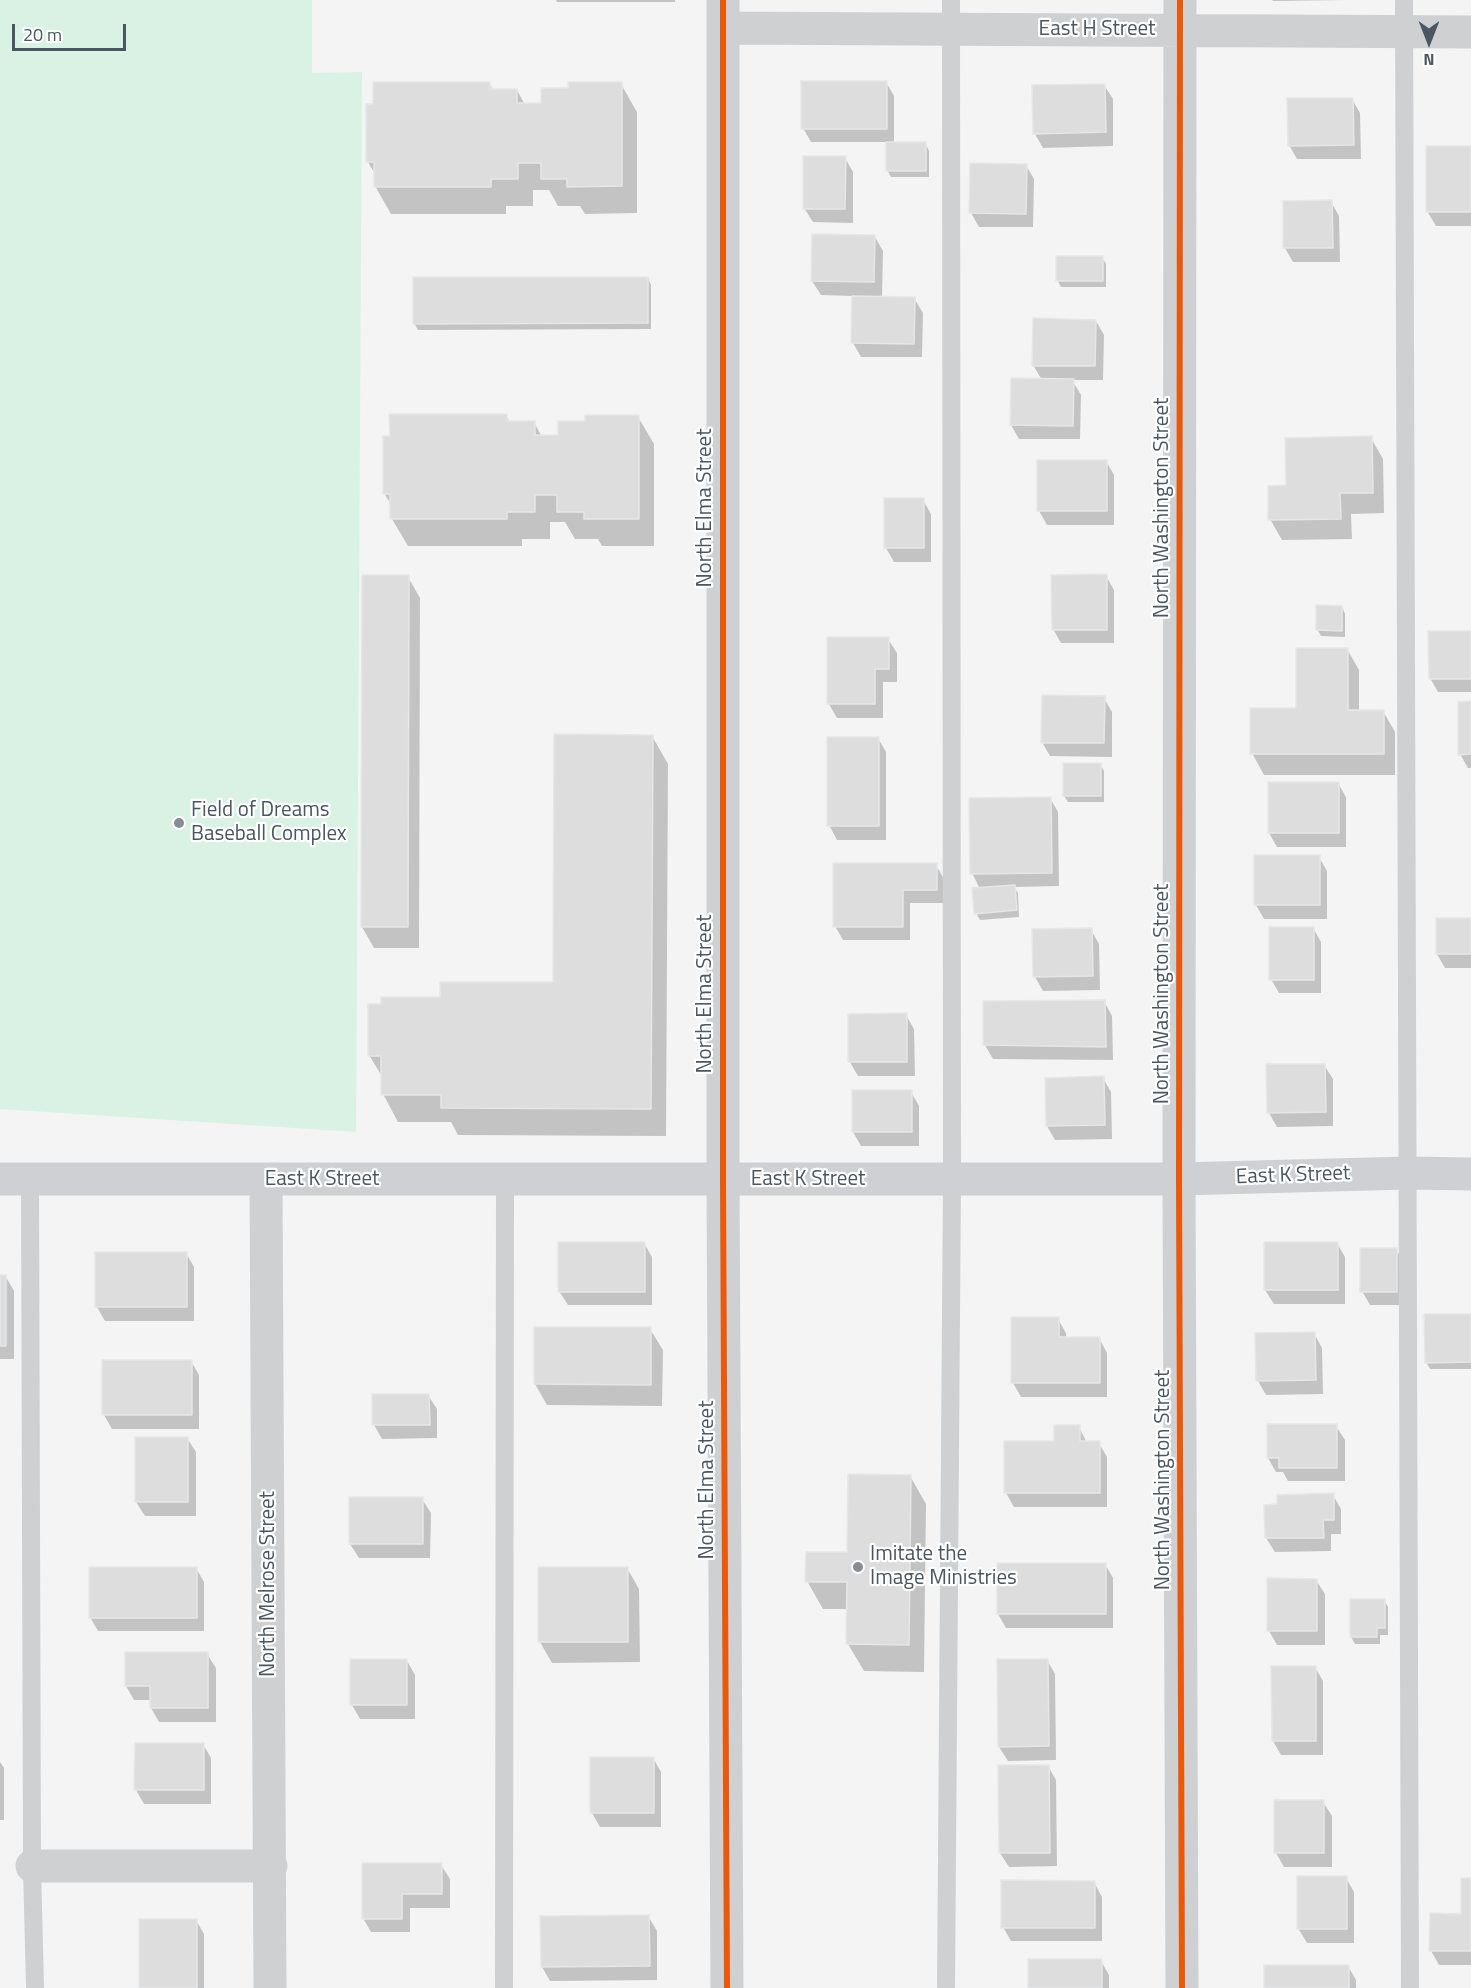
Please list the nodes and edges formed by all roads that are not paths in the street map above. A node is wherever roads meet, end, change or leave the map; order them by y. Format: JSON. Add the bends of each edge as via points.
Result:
{"nodes":[{"id":1,"x":723,"y":14,"type":"edge"},
{"id":2,"x":951,"y":14,"type":"edge"},
{"id":3,"x":1180,"y":15,"type":"edge"},
{"id":4,"x":1404,"y":16,"type":"edge"},
{"id":5,"x":1471,"y":32,"type":"edge"},
{"id":6,"x":1409,"y":1173,"type":"junction"},
{"id":7,"x":1471,"y":1174,"type":"edge"},
{"id":8,"x":1179,"y":1179,"type":"junction"},
{"id":9,"x":15,"y":1180,"type":"edge"},
{"id":10,"x":266,"y":1180,"type":"junction"},
{"id":11,"x":505,"y":1180,"type":"junction"},
{"id":12,"x":723,"y":1180,"type":"junction"},
{"id":13,"x":952,"y":1180,"type":"junction"},
{"id":14,"x":32,"y":1866,"type":"junction"},
{"id":15,"x":271,"y":1866,"type":"junction"},
{"id":16,"x":35,"y":1988,"type":"edge"},
{"id":17,"x":270,"y":1988,"type":"edge"},
{"id":18,"x":504,"y":1988,"type":"edge"},
{"id":19,"x":727,"y":1988,"type":"edge"},
{"id":20,"x":946,"y":1988,"type":"edge"},
{"id":21,"x":1182,"y":1988,"type":"edge"},
{"id":22,"x":1410,"y":1988,"type":"edge"}],
"edges":[{"from":1,"to":2,"type":"street","name":"East H Street"},
{"from":1,"to":12,"type":"street","name":"North Elma Street"},
{"from":2,"to":3,"type":"street","name":"East H Street"},
{"from":2,"to":13,"type":"lane"},
{"from":3,"to":4,"type":"street","name":"East H Street"},
{"from":3,"to":8,"type":"street","name":"North Washington Street"},
{"from":4,"to":5,"type":"street","name":"East H Street"},
{"from":4,"to":6,"type":"lane"},
{"from":6,"to":7,"type":"street","name":"East K Street"},
{"from":6,"to":8,"type":"street","name":"East K Street"},
{"from":6,"to":22,"type":"lane"},
{"from":8,"to":13,"type":"street","name":"East K Street"},
{"from":8,"to":21,"type":"street","name":"North Washington Street"},
{"from":9,"to":10,"type":"street","name":"East K Street"},
{"from":9,"to":14,"type":"lane"},
{"from":10,"to":11,"type":"street","name":"East K Street"},
{"from":10,"to":15,"type":"street","name":"North Melrose Street"},
{"from":11,"to":12,"type":"street","name":"East K Street"},
{"from":11,"to":18,"type":"lane"},
{"from":12,"to":13,"type":"street","name":"East K Street"},
{"from":12,"to":19,"type":"street","name":"North Elma Street"},
{"from":13,"to":20,"type":"lane"},
{"from":14,"to":15,"type":"street"},
{"from":14,"to":16,"type":"lane"},
{"from":15,"to":17,"type":"street","name":"North Melrose Street"}]}
